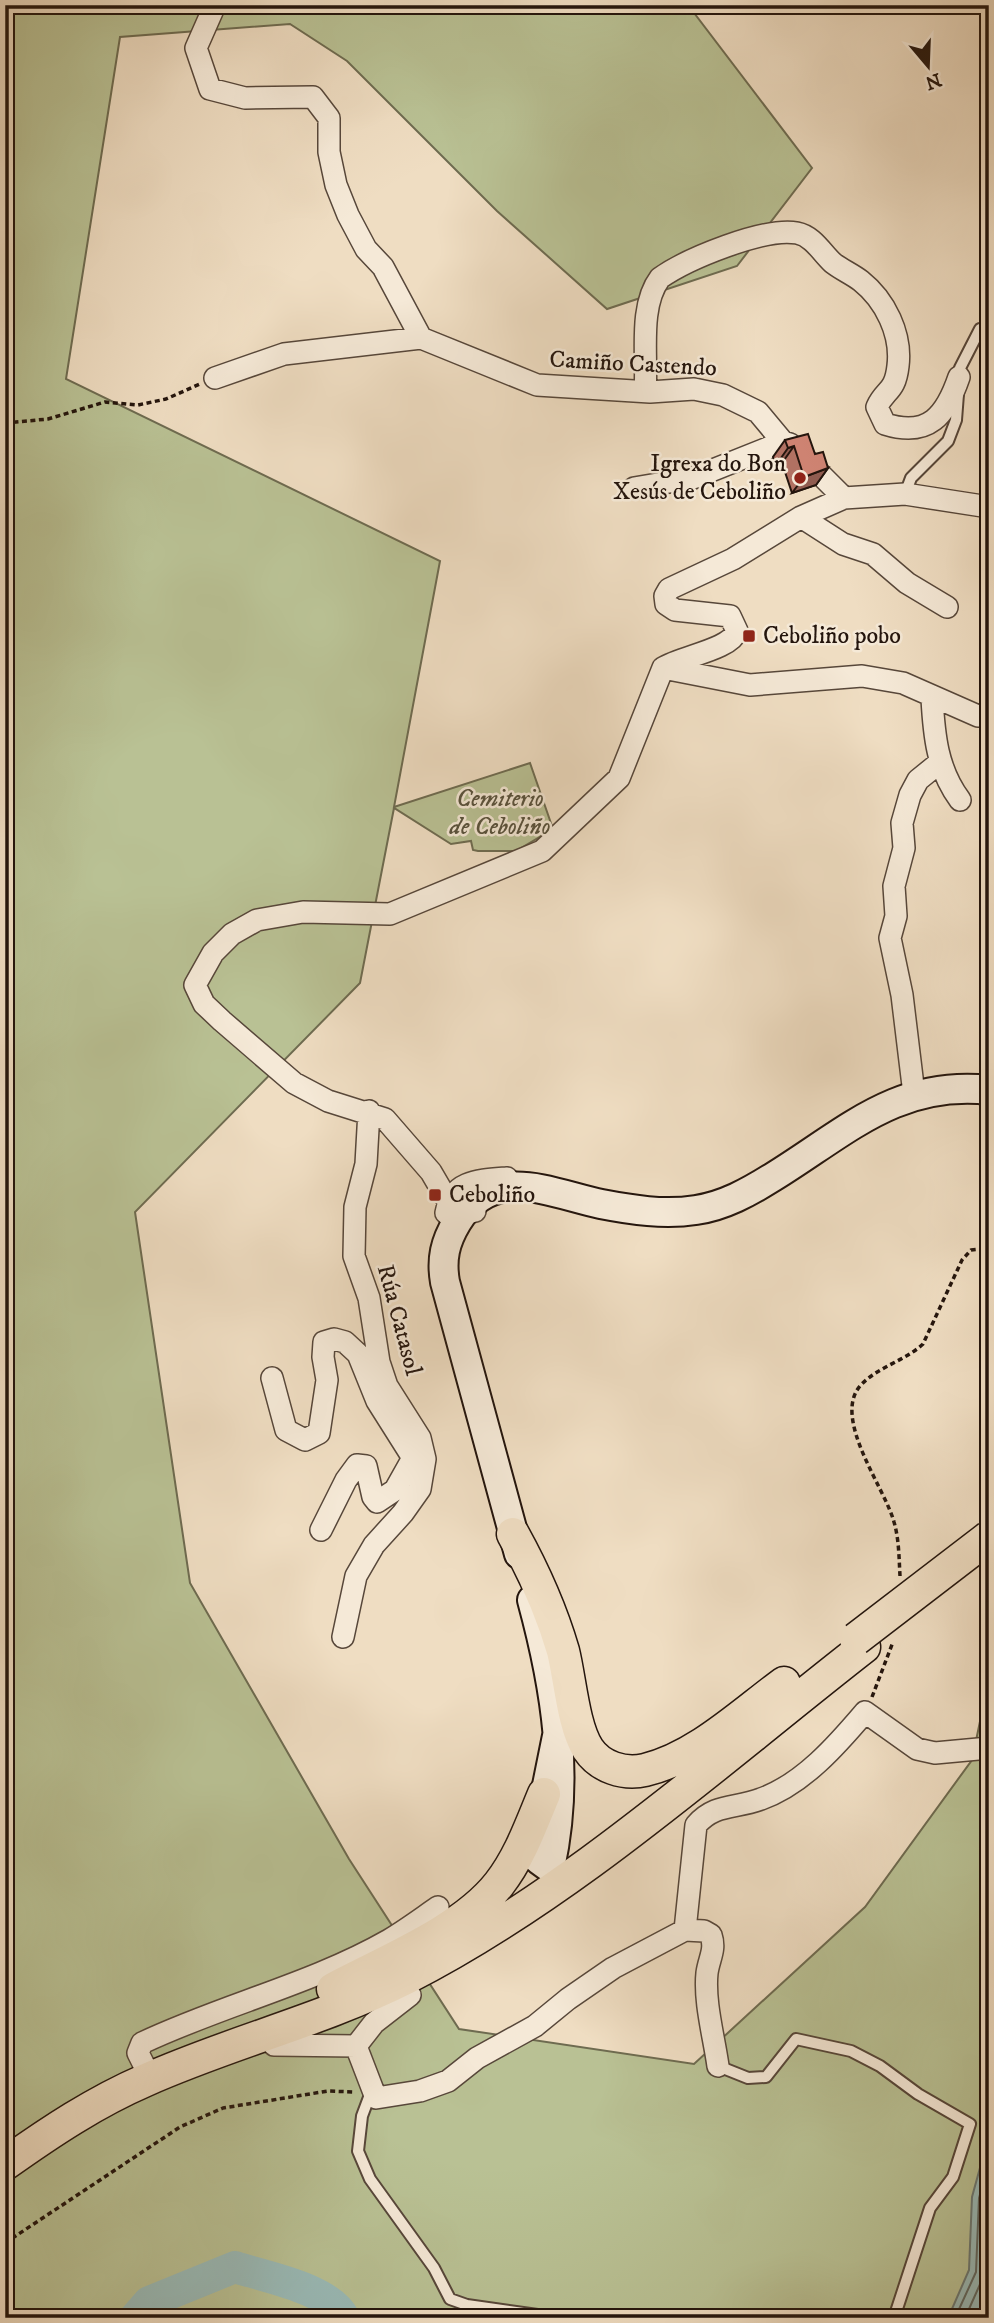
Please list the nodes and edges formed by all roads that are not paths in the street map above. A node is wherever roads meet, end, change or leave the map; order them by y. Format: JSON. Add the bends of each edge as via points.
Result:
{"nodes":[{"id":1,"x":215,"y":5,"type":"edge"},
{"id":2,"x":980,"y":329,"type":"road end"},
{"id":3,"x":421,"y":338,"type":"junction"},
{"id":4,"x":959,"y":377,"type":"junction"},
{"id":5,"x":215,"y":378,"type":"road end"},
{"id":6,"x":645,"y":392,"type":"junction"},
{"id":7,"x":783,"y":442,"type":"junction"},
{"id":8,"x":634,"y":488,"type":"dead end"},
{"id":9,"x":905,"y":495,"type":"junction"},
{"id":10,"x":844,"y":498,"type":"junction"},
{"id":11,"x":989,"y":507,"type":"edge"},
{"id":12,"x":809,"y":513,"type":"junction"},
{"id":13,"x":947,"y":607,"type":"dead end"},
{"id":14,"x":663,"y":668,"type":"junction"},
{"id":15,"x":932,"y":698,"type":"junction"},
{"id":16,"x":989,"y":715,"type":"edge"},
{"id":17,"x":939,"y":763,"type":"junction"},
{"id":18,"x":960,"y":800,"type":"dead end"},
{"id":19,"x":989,"y":1090,"type":"edge"},
{"id":20,"x":914,"y":1094,"type":"junction"},
{"id":21,"x":369,"y":1111,"type":"junction"},
{"id":22,"x":409,"y":1144,"type":"junction"},
{"id":23,"x":477,"y":1199,"type":"junction"},
{"id":24,"x":579,"y":1199,"type":"junction"},
{"id":25,"x":451,"y":1251,"type":"junction"},
{"id":26,"x":272,"y":1378,"type":"dead end"},
{"id":27,"x":419,"y":1459,"type":"junction"},
{"id":28,"x":321,"y":1530,"type":"dead end"},
{"id":29,"x":513,"y":1534,"type":"junction"},
{"id":30,"x":989,"y":1537,"type":"edge"},
{"id":31,"x":989,"y":1551,"type":"edge"},
{"id":32,"x":343,"y":1637,"type":"dead end"},
{"id":33,"x":857,"y":1639,"type":"junction"},
{"id":34,"x":558,"y":1731,"type":"junction"},
{"id":35,"x":989,"y":1748,"type":"edge"},
{"id":36,"x":706,"y":1770,"type":"junction"},
{"id":37,"x":544,"y":1794,"type":"junction"},
{"id":38,"x":550,"y":1868,"type":"junction"},
{"id":39,"x":438,"y":1907,"type":"dead end"},
{"id":40,"x":685,"y":1930,"type":"junction"},
{"id":41,"x":467,"y":1939,"type":"junction"},
{"id":42,"x":410,"y":1995,"type":"joint"},
{"id":43,"x":336,"y":1998,"type":"junction"},
{"id":44,"x":194,"y":2041,"type":"junction"},
{"id":45,"x":274,"y":2045,"type":"joint"},
{"id":46,"x":356,"y":2046,"type":"junction"},
{"id":47,"x":718,"y":2066,"type":"joint"},
{"id":48,"x":371,"y":2092,"type":"junction"},
{"id":49,"x":5,"y":2147,"type":"edge"},
{"id":50,"x":5,"y":2164,"type":"edge"},
{"id":51,"x":559,"y":2318,"type":"edge"},
{"id":52,"x":894,"y":2318,"type":"edge"}],
"edges":[{"from":1,"to":3,"type":"street","via":[[195,48],[210,89],[245,98],[313,97],[329,118],[329,152],[348,215],[366,249],[383,267]]},
{"from":2,"to":4,"type":"lane"},
{"from":3,"to":5,"type":"street","via":[[284,354]]},
{"from":3,"to":6,"type":"street","name":"Camiño Castendo","via":[[537,385]]},
{"from":4,"to":6,"type":"street","via":[[949,406],[931,422],[918,428],[886,424],[877,407],[894,385],[899,363],[886,308],[808,237],[780,233],[720,250],[660,278],[646,326]]},
{"from":4,"to":9,"type":"lane","via":[[956,420],[948,441],[919,469]]},
{"from":6,"to":7,"type":"street","name":"Camiño Castendo","via":[[694,389],[723,395],[758,412]]},
{"from":7,"to":8,"type":"street","via":[[693,478]]},
{"from":7,"to":10,"type":"street","name":"Camiño Castendo"},
{"from":9,"to":10,"type":"street"},
{"from":9,"to":11,"type":"street"},
{"from":10,"to":12,"type":"street"},
{"from":12,"to":13,"type":"street","via":[[843,544],[873,554],[907,583]]},
{"from":12,"to":14,"type":"street","via":[[733,559],[669,589],[666,604],[675,610],[730,616],[737,631],[724,645],[679,658]]},
{"from":14,"to":15,"type":"street","via":[[750,685],[862,676],[903,683]]},
{"from":14,"to":21,"type":"street","via":[[619,778],[542,851],[390,914],[303,912],[257,920],[232,934],[214,953],[195,985],[204,1004],[294,1083],[328,1101]]},
{"from":15,"to":16,"type":"street","via":[[978,716]]},
{"from":15,"to":17,"type":"street"},
{"from":17,"to":18,"type":"street"},
{"from":17,"to":20,"type":"street","via":[[918,780],[910,794],[902,823],[904,848],[894,886],[896,916],[890,938]]},
{"from":19,"to":20,"type":"main road","via":[[946,1088]]},
{"from":20,"to":24,"type":"main road","via":[[880,1108],[725,1203],[697,1210],[647,1212]]},
{"from":21,"to":22,"type":"street","via":[[385,1119]]},
{"from":21,"to":27,"type":"street","name":"Rúa Catasol","via":[[366,1164],[355,1208],[354,1256],[369,1298],[379,1362],[387,1386],[420,1437]]},
{"from":22,"to":23,"type":"street"},
{"from":22,"to":23,"type":"street","via":[[438,1181]]},
{"from":23,"to":24,"type":"main road"},
{"from":23,"to":24,"type":"main road","via":[[509,1186],[542,1188]]},
{"from":23,"to":25,"type":"main road","via":[[449,1235]]},
{"from":23,"to":25,"type":"main road","via":[[496,1204]]},
{"from":25,"to":29,"type":"main road","via":[[458,1333]]},
{"from":26,"to":27,"type":"street","via":[[286,1430],[305,1440],[318,1433],[324,1407],[324,1342],[345,1342],[358,1354],[377,1401]]},
{"from":27,"to":28,"type":"street","via":[[395,1490],[377,1502],[366,1466],[357,1465]]},
{"from":27,"to":32,"type":"street","via":[[420,1489],[374,1545],[356,1576]]},
{"from":29,"to":33,"type":"main road","via":[[554,1620],[587,1747],[594,1757],[618,1770],[645,1770],[674,1759]]},
{"from":29,"to":34,"type":"main road","via":[[547,1660]]},
{"from":30,"to":33,"type":"main road","bridge":true,"via":[[893,1601]]},
{"from":31,"to":33,"type":"main road"},
{"from":33,"to":36,"type":"main road"},
{"from":33,"to":38,"type":"main road"},
{"from":34,"to":37,"type":"main road"},
{"from":34,"to":38,"type":"main road","via":[[559,1793]]},
{"from":35,"to":40,"type":"street","via":[[934,1753],[917,1749],[866,1712],[817,1763],[789,1783],[761,1799],[708,1812],[696,1825]]},
{"from":36,"to":38,"type":"main road","via":[[660,1796],[577,1859]]},
{"from":36,"to":41,"type":"main road","via":[[574,1873]]},
{"from":37,"to":38,"type":"main road","via":[[537,1853]]},
{"from":37,"to":43,"type":"main road","via":[[517,1856],[481,1903]]},
{"from":38,"to":41,"type":"main road","via":[[535,1890]]},
{"from":38,"to":43,"type":"main road","via":[[465,1925]]},
{"from":39,"to":44,"type":"street","via":[[388,1940],[298,1981]]},
{"from":40,"to":47,"type":"street","via":[[704,1931],[714,1944],[708,1990]]},
{"from":40,"to":48,"type":"street","via":[[613,1968],[535,2026],[477,2058],[448,2081],[384,2099]]},
{"from":41,"to":42,"type":"main road","via":[[444,1967]]},
{"from":41,"to":43,"type":"main road","via":[[405,1978]]},
{"from":42,"to":46,"type":"street","via":[[374,2023]]},
{"from":43,"to":44,"type":"main road"},
{"from":44,"to":45,"type":"main road","via":[[217,2058]]},
{"from":44,"to":49,"type":"main road","via":[[69,2105]]},
{"from":44,"to":50,"type":"main road"},
{"from":45,"to":46,"type":"street"},
{"from":46,"to":48,"type":"street"},
{"from":47,"to":52,"type":"lane","via":[[748,2078],[766,2077],[796,2039],[851,2051],[971,2124],[953,2177],[930,2208]]},
{"from":48,"to":51,"type":"lane","via":[[362,2116],[358,2151],[370,2179],[434,2268],[450,2299]]}]}
